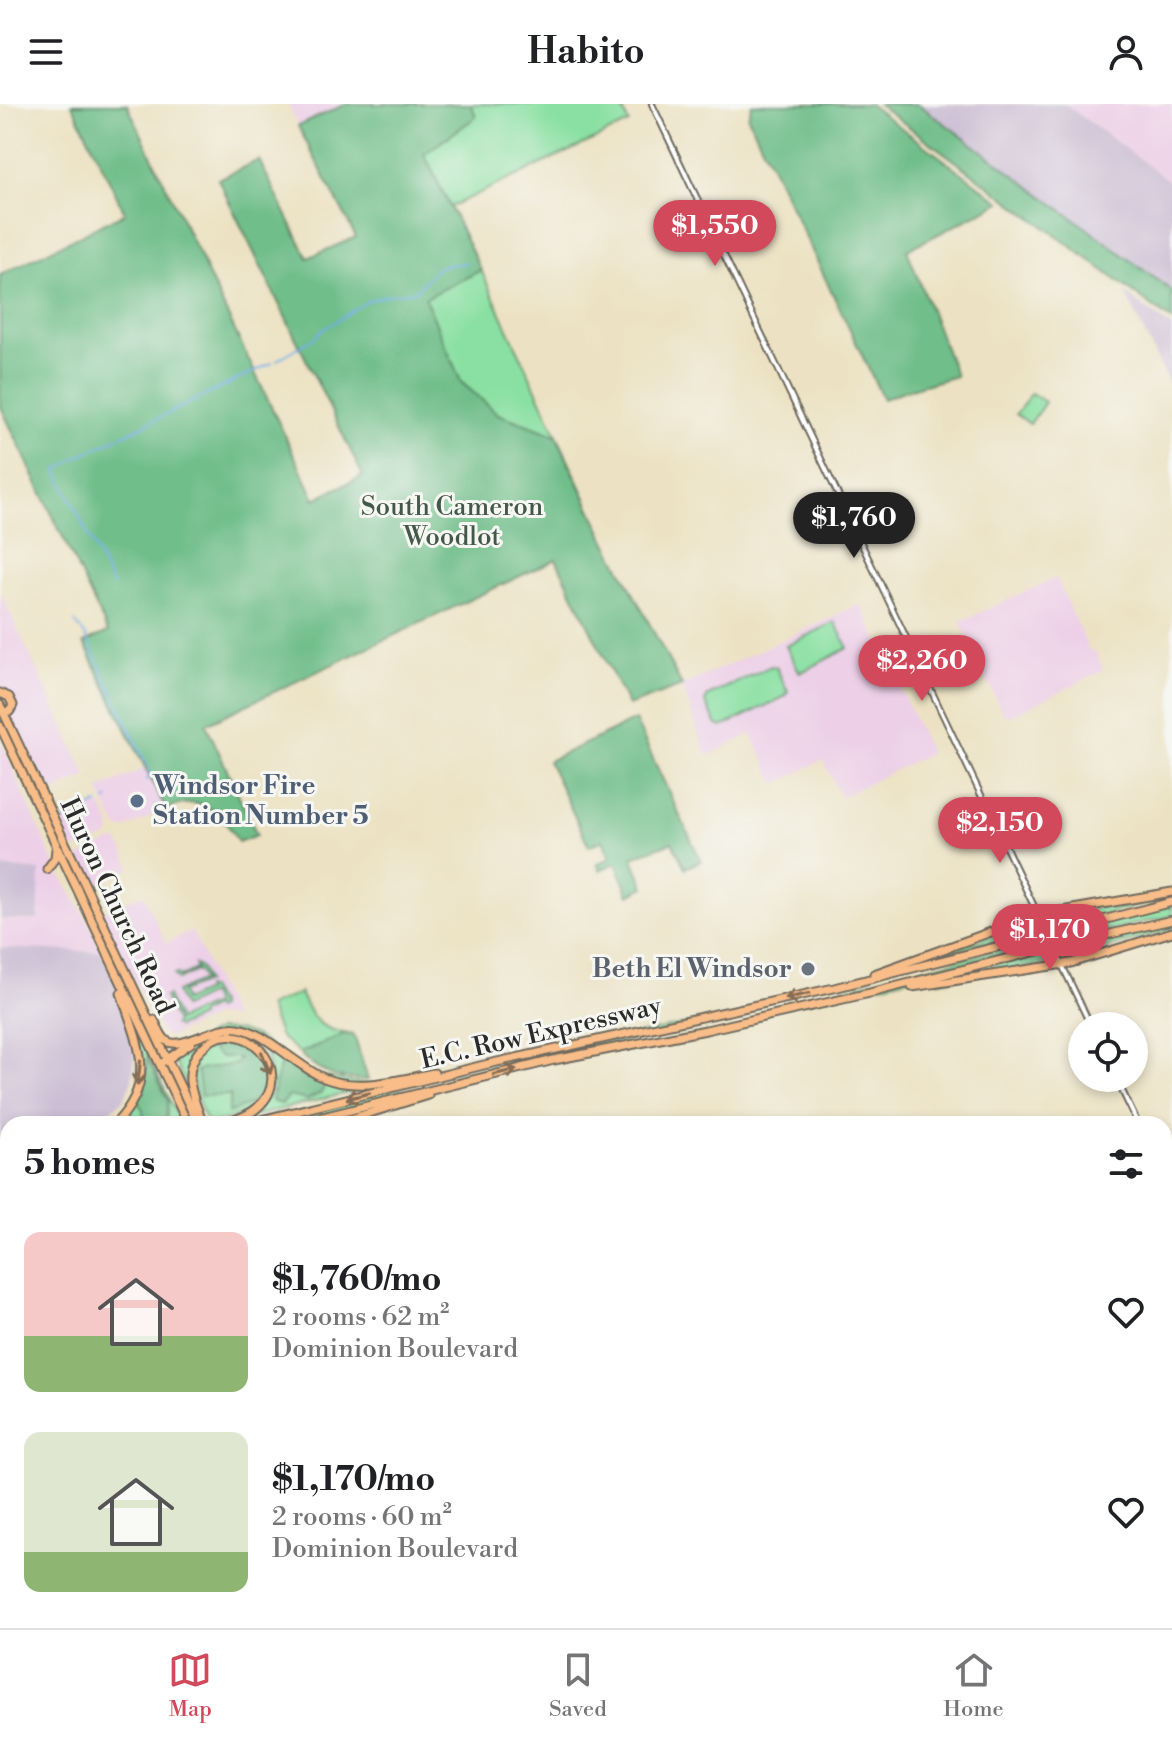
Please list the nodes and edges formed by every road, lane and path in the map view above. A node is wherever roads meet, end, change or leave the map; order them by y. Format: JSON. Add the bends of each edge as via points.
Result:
{"nodes":[{"id":1,"x":652,"y":104,"type":"edge"},
{"id":2,"x":0,"y":693,"type":"edge"},
{"id":3,"x":1,"y":710,"type":"edge"},
{"id":4,"x":0,"y":726,"type":"edge"},
{"id":5,"x":57,"y":847,"type":"junction"},
{"id":6,"x":47,"y":869,"type":"dead end"},
{"id":7,"x":1172,"y":892,"type":"edge"},
{"id":8,"x":1172,"y":902,"type":"edge"},
{"id":9,"x":1038,"y":915,"type":"junction"},
{"id":10,"x":1172,"y":920,"type":"edge"},
{"id":11,"x":1172,"y":932,"type":"edge"},
{"id":12,"x":1062,"y":965,"type":"junction"},
{"id":13,"x":115,"y":971,"type":"junction"},
{"id":14,"x":834,"y":988,"type":"junction"},
{"id":15,"x":870,"y":993,"type":"junction"},
{"id":16,"x":140,"y":1002,"type":"junction"},
{"id":17,"x":1084,"y":1012,"type":"edge"},
{"id":18,"x":203,"y":1035,"type":"junction"},
{"id":19,"x":164,"y":1062,"type":"junction"},
{"id":20,"x":488,"y":1064,"type":"junction"},
{"id":21,"x":476,"y":1079,"type":"junction"},
{"id":22,"x":1123,"y":1092,"type":"edge"},
{"id":23,"x":122,"y":1116,"type":"edge"},
{"id":24,"x":185,"y":1116,"type":"edge"},
{"id":25,"x":196,"y":1116,"type":"edge"},
{"id":26,"x":199,"y":1116,"type":"edge"},
{"id":27,"x":245,"y":1116,"type":"edge"},
{"id":28,"x":277,"y":1116,"type":"edge"},
{"id":29,"x":326,"y":1116,"type":"edge"},
{"id":30,"x":361,"y":1116,"type":"edge"},
{"id":31,"x":1134,"y":1116,"type":"edge"}],
"edges":[{"from":1,"to":9,"type":"street"},
{"from":2,"to":3,"type":"highway","name":"Huron Church Road","via":[[13,705],[10,711]]},
{"from":3,"to":16,"type":"highway","name":"Huron Church Road"},
{"from":4,"to":5,"type":"highway","name":"Huron Church Road"},
{"from":5,"to":6,"type":"highway"},
{"from":5,"to":13,"type":"highway","name":"Huron Church Road"},
{"from":7,"to":9,"type":"highway"},
{"from":8,"to":14,"type":"highway","name":"E.C. Row Expressway","bridge":true},
{"from":9,"to":12,"type":"street"},
{"from":9,"to":14,"type":"highway"},
{"from":10,"to":15,"type":"highway","name":"E.C. Row Expressway","bridge":true},
{"from":11,"to":12,"type":"highway"},
{"from":12,"to":15,"type":"highway"},
{"from":12,"to":17,"type":"street"},
{"from":13,"to":19,"type":"highway","name":"Huron Church Road"},
{"from":13,"to":23,"type":"highway","one_way":true,"via":[[141,1064],[134,1098]]},
{"from":14,"to":20,"type":"highway","name":"E.C. Row Expressway","one_way":true},
{"from":21,"to":15,"type":"highway","name":"E.C. Row Expressway","one_way":true},
{"from":16,"to":18,"type":"highway","via":[[168,1042],[180,1044]]},
{"from":16,"to":19,"type":"highway","name":"Huron Church Road"},
{"from":18,"to":19,"type":"highway"},
{"from":18,"to":20,"type":"highway","via":[[225,1027],[244,1029],[318,1075],[347,1083]]},
{"from":19,"to":24,"type":"highway","name":"Huron Church Road"},
{"from":19,"to":25,"type":"highway","name":"Huron Church Road"},
{"from":20,"to":28,"type":"highway","name":"E.C. Row Expressway","one_way":true},
{"from":21,"to":29,"type":"highway","name":"E.C. Row Expressway"},
{"from":21,"to":30,"type":"highway"},
{"from":22,"to":31,"type":"street"},
{"from":26,"to":27,"type":"highway","one_way":true,"via":[[191,1087],[193,1061],[202,1047],[228,1036],[256,1045],[270,1064],[268,1094]]}]}
